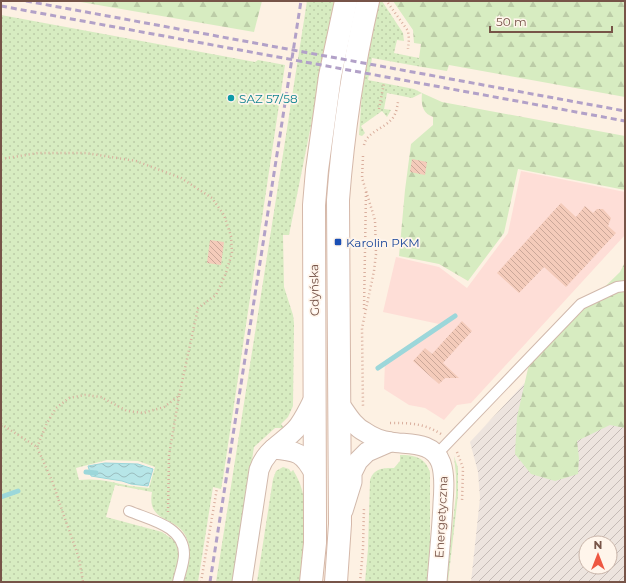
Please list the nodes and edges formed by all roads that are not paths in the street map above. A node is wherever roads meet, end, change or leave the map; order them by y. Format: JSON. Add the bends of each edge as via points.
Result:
{"nodes":[{"id":1,"x":346,"y":1,"type":"edge"},
{"id":2,"x":368,"y":1,"type":"edge"},
{"id":3,"x":625,"y":286,"type":"edge"},
{"id":4,"x":316,"y":397,"type":"junction"},
{"id":5,"x":339,"y":403,"type":"junction"},
{"id":6,"x":390,"y":442,"type":"junction"},
{"id":7,"x":272,"y":449,"type":"junction"},
{"id":8,"x":436,"y":455,"type":"junction"},
{"id":9,"x":315,"y":475,"type":"junction"},
{"id":10,"x":129,"y":511,"type":"dead end"},
{"id":11,"x":340,"y":524,"type":"junction"},
{"id":12,"x":178,"y":582,"type":"edge"},
{"id":13,"x":242,"y":582,"type":"edge"},
{"id":14,"x":311,"y":582,"type":"edge"},
{"id":15,"x":336,"y":582,"type":"edge"},
{"id":16,"x":437,"y":582,"type":"edge"}],
"edges":[{"from":1,"to":4,"type":"main road","name":"Gdyńska","via":[[330,76],[314,205]]},
{"from":2,"to":5,"type":"main road","name":"Gdyńska","via":[[347,116],[338,200]]},
{"from":3,"to":8,"type":"lane","via":[[617,287],[581,304]]},
{"from":4,"to":7,"type":"street","via":[[297,428]]},
{"from":4,"to":9,"type":"main road","name":"Gdyńska"},
{"from":5,"to":6,"type":"street","via":[[360,429]]},
{"from":5,"to":11,"type":"main road","name":"Gdyńska"},
{"from":6,"to":8,"type":"street","via":[[417,444]]},
{"from":6,"to":11,"type":"street","via":[[367,452],[358,461],[352,473],[352,482]]},
{"from":7,"to":9,"type":"street","via":[[297,454],[310,465]]},
{"from":7,"to":13,"type":"street","via":[[259,470]]},
{"from":8,"to":16,"type":"street","name":"Energetyczna","via":[[443,472],[444,490]]},
{"from":9,"to":14,"type":"main road","name":"Gdyńska","via":[[315,543]]},
{"from":10,"to":12,"type":"lane","via":[[177,534],[184,555]]},
{"from":11,"to":15,"type":"main road","name":"Gdyńska"}]}
